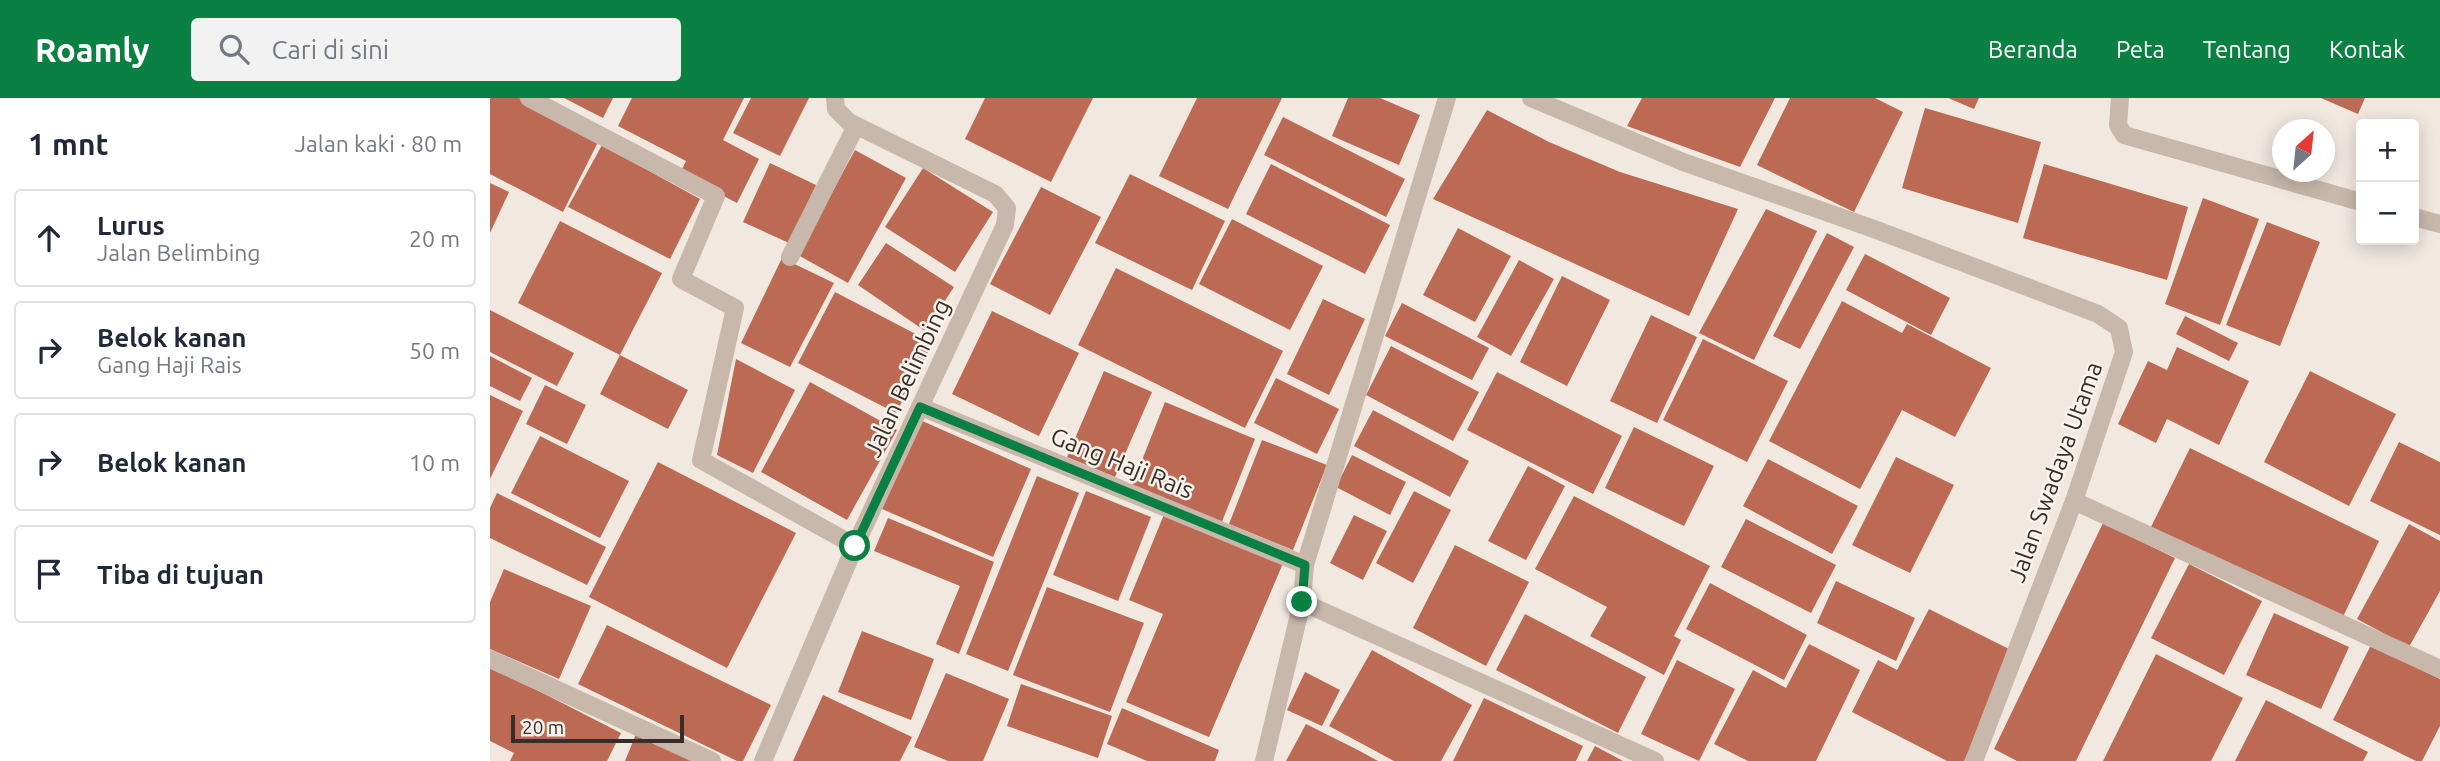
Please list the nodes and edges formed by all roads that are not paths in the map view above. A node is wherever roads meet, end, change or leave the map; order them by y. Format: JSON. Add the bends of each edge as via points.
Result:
{"nodes":[{"id":1,"x":529,"y":98,"type":"edge"},
{"id":2,"x":835,"y":98,"type":"edge"},
{"id":3,"x":1447,"y":98,"type":"edge"},
{"id":4,"x":1531,"y":98,"type":"edge"},
{"id":5,"x":2120,"y":98,"type":"edge"},
{"id":6,"x":856,"y":125,"type":"junction"},
{"id":7,"x":2356,"y":201,"type":"edge"},
{"id":8,"x":2419,"y":218,"type":"edge"},
{"id":9,"x":2440,"y":224,"type":"edge"},
{"id":10,"x":790,"y":257,"type":"dead end"},
{"id":11,"x":920,"y":407,"type":"junction"},
{"id":12,"x":2074,"y":501,"type":"junction"},
{"id":13,"x":855,"y":546,"type":"junction"},
{"id":14,"x":1305,"y":565,"type":"junction"},
{"id":15,"x":1302,"y":602,"type":"junction"},
{"id":16,"x":490,"y":659,"type":"edge"},
{"id":17,"x":2440,"y":669,"type":"edge"},
{"id":18,"x":712,"y":761,"type":"edge"},
{"id":19,"x":763,"y":761,"type":"edge"},
{"id":20,"x":1264,"y":761,"type":"edge"},
{"id":21,"x":1655,"y":761,"type":"edge"},
{"id":22,"x":1974,"y":761,"type":"edge"}],
"edges":[{"from":1,"to":13,"type":"street","via":[[716,196],[681,279],[735,308],[701,460]]},
{"from":2,"to":6,"type":"street","name":"Jalan Belimbing","via":[[836,109]]},
{"from":3,"to":14,"type":"street"},
{"from":4,"to":12,"type":"street","name":"Jalan Swadaya Utama","via":[[1683,162],[2098,314],[2119,328],[2124,352]]},
{"from":5,"to":7,"type":"street","via":[[2117,116],[2124,135]]},
{"from":6,"to":10,"type":"street"},
{"from":6,"to":11,"type":"street","name":"Jalan Belimbing","via":[[995,194],[1007,208],[1005,225]]},
{"from":8,"to":9,"type":"street"},
{"from":11,"to":13,"type":"street","name":"Jalan Belimbing"},
{"from":11,"to":14,"type":"street","name":"Gang Haji Rais"},
{"from":12,"to":17,"type":"street"},
{"from":12,"to":22,"type":"street","name":"Jalan Swadaya Utama"},
{"from":13,"to":19,"type":"street","name":"Jalan Belimbing"},
{"from":14,"to":15,"type":"street"},
{"from":15,"to":20,"type":"street"},
{"from":15,"to":21,"type":"street"},
{"from":16,"to":18,"type":"street"}]}
